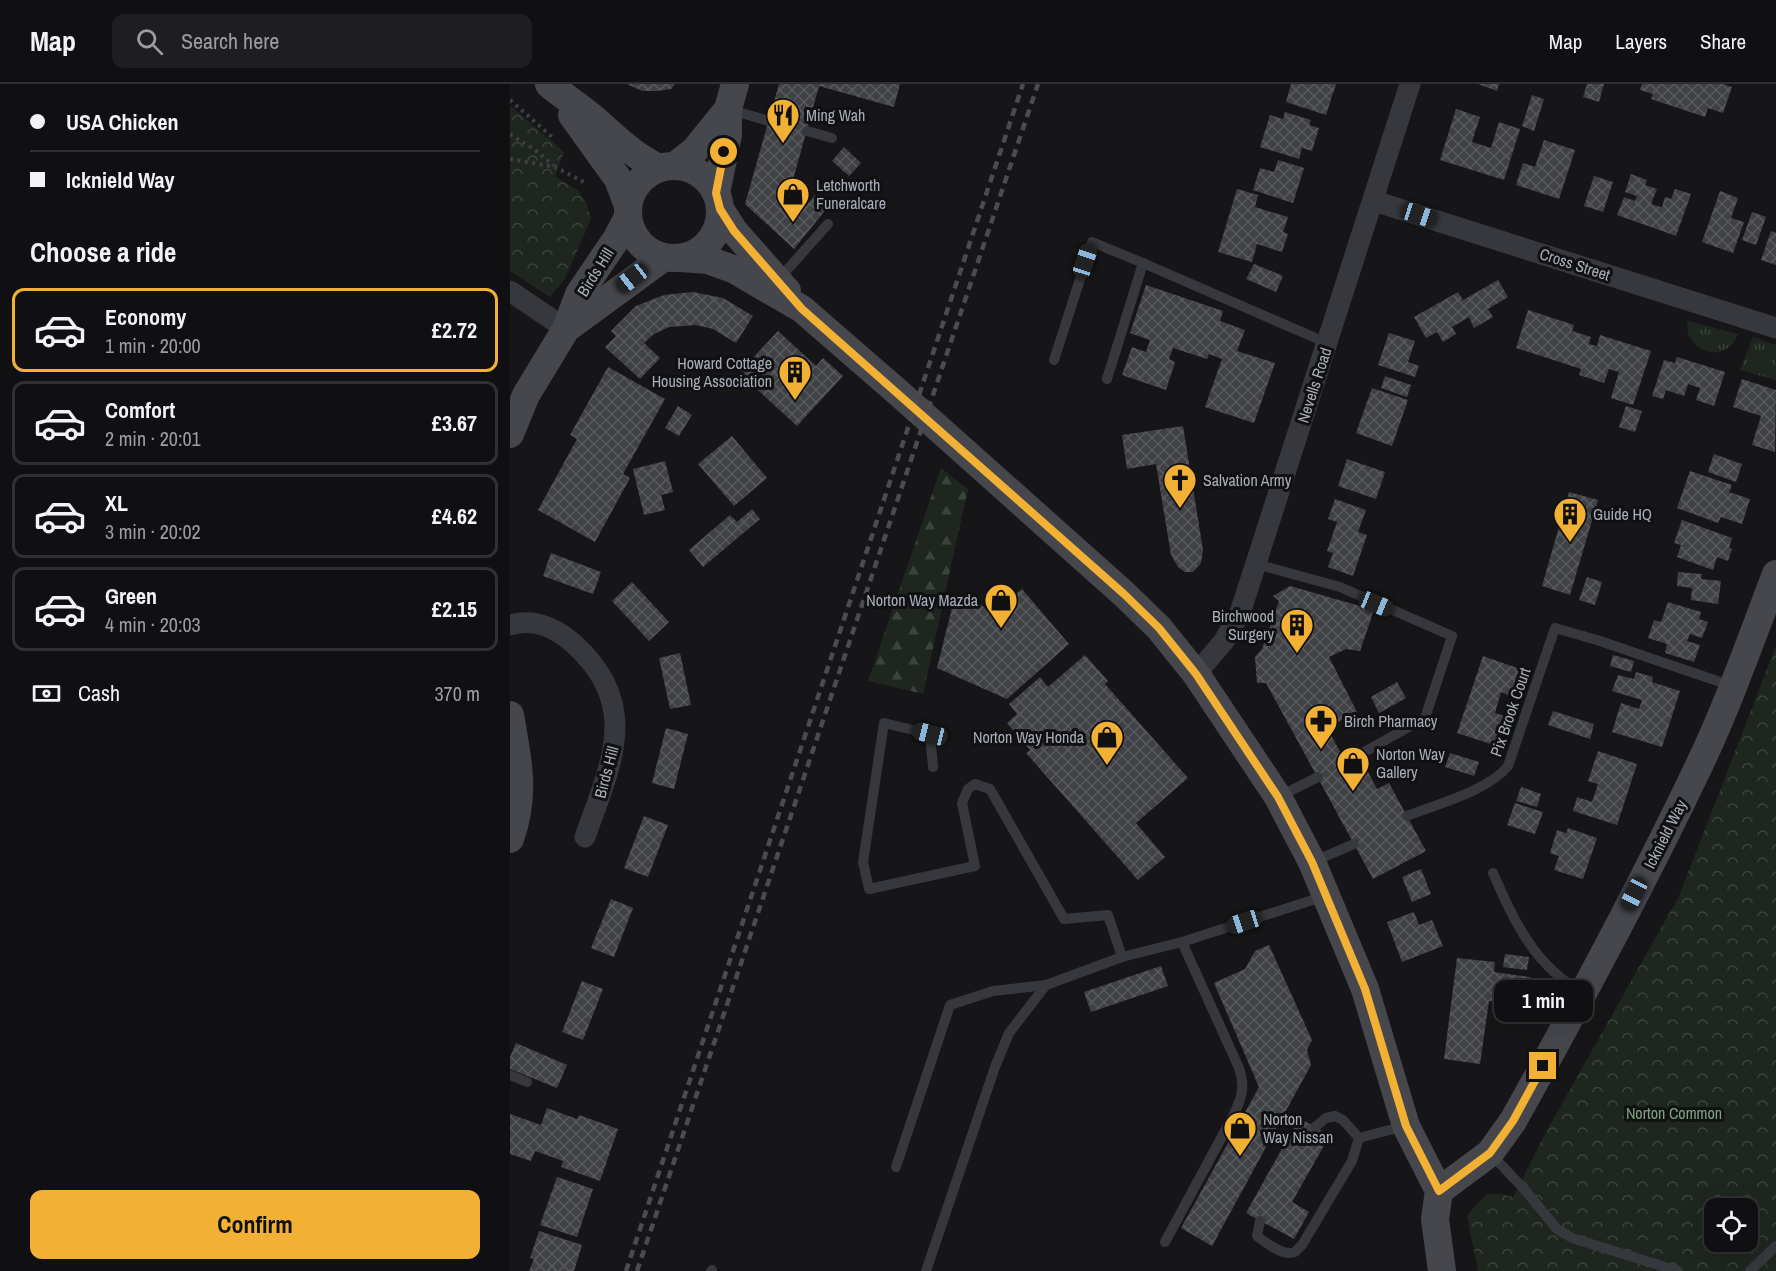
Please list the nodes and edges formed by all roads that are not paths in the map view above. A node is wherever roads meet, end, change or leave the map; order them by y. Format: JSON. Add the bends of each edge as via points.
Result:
{"nodes":[{"id":1,"x":1410,"y":84,"type":"edge"},
{"id":2,"x":551,"y":86,"type":"edge"},
{"id":3,"x":732,"y":96,"type":"edge"},
{"id":4,"x":769,"y":121,"type":"dead end"},
{"id":5,"x":807,"y":131,"type":"dead end"},
{"id":6,"x":832,"y":138,"type":"dead end"},
{"id":7,"x":667,"y":167,"type":"junction"},
{"id":8,"x":718,"y":201,"type":"junction"},
{"id":9,"x":1374,"y":201,"type":"junction"},
{"id":10,"x":628,"y":211,"type":"junction"},
{"id":11,"x":828,"y":224,"type":"dead end"},
{"id":12,"x":672,"y":258,"type":"junction"},
{"id":13,"x":1143,"y":263,"type":"junction"},
{"id":14,"x":778,"y":280,"type":"junction"},
{"id":15,"x":510,"y":291,"type":"edge"},
{"id":16,"x":802,"y":309,"type":"junction"},
{"id":17,"x":1776,"y":328,"type":"edge"},
{"id":18,"x":566,"y":329,"type":"junction"},
{"id":19,"x":1327,"y":343,"type":"junction"},
{"id":20,"x":1054,"y":360,"type":"dead end"},
{"id":21,"x":1107,"y":379,"type":"dead end"},
{"id":22,"x":510,"y":434,"type":"edge"},
{"id":23,"x":1256,"y":564,"type":"junction"},
{"id":24,"x":1776,"y":574,"type":"edge"},
{"id":25,"x":510,"y":625,"type":"edge"},
{"id":26,"x":1196,"y":674,"type":"junction"},
{"id":27,"x":1732,"y":686,"type":"junction"},
{"id":28,"x":510,"y":715,"type":"edge"},
{"id":29,"x":1346,"y":762,"type":"dead end"},
{"id":30,"x":933,"y":767,"type":"dead end"},
{"id":31,"x":1318,"y":777,"type":"dead end"},
{"id":32,"x":1278,"y":797,"type":"junction"},
{"id":33,"x":1407,"y":816,"type":"dead end"},
{"id":34,"x":585,"y":837,"type":"dead end"},
{"id":35,"x":510,"y":839,"type":"edge"},
{"id":36,"x":1354,"y":844,"type":"dead end"},
{"id":37,"x":1312,"y":862,"type":"junction"},
{"id":38,"x":1493,"y":873,"type":"dead end"},
{"id":39,"x":1325,"y":896,"type":"junction"},
{"id":40,"x":1182,"y":942,"type":"junction"},
{"id":41,"x":1122,"y":957,"type":"junction"},
{"id":42,"x":1046,"y":985,"type":"junction"},
{"id":43,"x":1584,"y":993,"type":"junction"},
{"id":44,"x":510,"y":1075,"type":"edge"},
{"id":45,"x":527,"y":1082,"type":"dead end"},
{"id":46,"x":1406,"y":1126,"type":"junction"},
{"id":47,"x":1315,"y":1127,"type":"dead end"},
{"id":48,"x":1359,"y":1138,"type":"junction"},
{"id":49,"x":1490,"y":1153,"type":"junction"},
{"id":50,"x":896,"y":1167,"type":"dead end"},
{"id":51,"x":1439,"y":1191,"type":"junction"},
{"id":52,"x":1260,"y":1221,"type":"dead end"},
{"id":53,"x":1165,"y":1242,"type":"dead end"},
{"id":54,"x":1776,"y":1246,"type":"edge"},
{"id":55,"x":926,"y":1271,"type":"edge"},
{"id":56,"x":1442,"y":1271,"type":"edge"},
{"id":57,"x":1678,"y":1271,"type":"edge"},
{"id":58,"x":1750,"y":1271,"type":"edge"}],
"edges":[{"from":1,"to":9,"type":"street","name":"Nevells Road"},
{"from":2,"to":7,"type":"street","via":[[642,160]]},
{"from":2,"to":10,"type":"street","via":[[618,179]]},
{"from":3,"to":4,"type":"lane"},
{"from":3,"to":7,"type":"street","via":[[695,150]]},
{"from":3,"to":8,"type":"street"},
{"from":5,"to":6,"type":"lane"},
{"from":7,"to":8,"type":"street","via":[[699,174]]},
{"from":7,"to":10,"type":"street","via":[[639,183],[633,190]]},
{"from":8,"to":12,"type":"street","via":[[718,226],[710,241],[697,252]]},
{"from":8,"to":14,"type":"street","via":[[734,231]]},
{"from":9,"to":17,"type":"street","name":"Cross Street"},
{"from":9,"to":19,"type":"street","name":"Nevells Road"},
{"from":10,"to":12,"type":"street","via":[[631,231],[639,243],[650,252]]},
{"from":10,"to":18,"type":"street","name":"Birds Hill","via":[[617,238],[579,294]]},
{"from":11,"to":14,"type":"lane"},
{"from":12,"to":16,"type":"street","via":[[708,260],[733,269]]},
{"from":12,"to":18,"type":"street","name":"Birds Hill","via":[[632,278]]},
{"from":13,"to":19,"type":"lane"},
{"from":13,"to":20,"type":"lane","via":[[1092,242]]},
{"from":13,"to":21,"type":"lane"},
{"from":14,"to":16,"type":"street"},
{"from":15,"to":18,"type":"street"},
{"from":16,"to":26,"type":"street","via":[[1124,594],[1159,628]]},
{"from":18,"to":22,"type":"street","name":"Birds Hill","via":[[526,395]]},
{"from":19,"to":23,"type":"street","name":"Nevells Road"},
{"from":23,"to":26,"type":"street","name":"Nevells Road","via":[[1240,613]]},
{"from":23,"to":29,"type":"lane","via":[[1340,587],[1452,636],[1425,718]]},
{"from":24,"to":27,"type":"street","name":"Icknield Way"},
{"from":25,"to":34,"type":"street","name":"Birds Hill","via":[[523,621],[554,629],[587,656],[609,690],[614,707],[614,751]]},
{"from":26,"to":32,"type":"street"},
{"from":27,"to":33,"type":"lane","name":"Pix Brook Court","via":[[1555,628],[1508,766],[1474,789]]},
{"from":27,"to":43,"type":"street","name":"Icknield Way","via":[[1694,776]]},
{"from":28,"to":35,"type":"street","via":[[520,774],[517,818]]},
{"from":30,"to":41,"type":"lane","via":[[930,734],[884,723],[863,862],[868,889],[975,866],[962,803],[975,784],[990,789],[1064,920],[1108,915]]},
{"from":31,"to":32,"type":"lane"},
{"from":32,"to":37,"type":"street"},
{"from":36,"to":37,"type":"lane"},
{"from":37,"to":39,"type":"street"},
{"from":38,"to":43,"type":"lane","via":[[1512,915],[1537,955],[1564,982]]},
{"from":39,"to":40,"type":"lane"},
{"from":39,"to":46,"type":"street","via":[[1365,989]]},
{"from":40,"to":41,"type":"lane"},
{"from":40,"to":53,"type":"lane","via":[[1239,1068],[1244,1090]]},
{"from":41,"to":42,"type":"lane"},
{"from":42,"to":50,"type":"lane","via":[[993,991],[950,1005]]},
{"from":42,"to":55,"type":"lane","via":[[1009,1033]]},
{"from":43,"to":49,"type":"street","name":"Icknield Way","via":[[1513,1121]]},
{"from":44,"to":45,"type":"lane"},
{"from":46,"to":48,"type":"lane"},
{"from":46,"to":51,"type":"street"},
{"from":47,"to":48,"type":"lane","via":[[1335,1116]]},
{"from":48,"to":52,"type":"lane","via":[[1352,1161],[1295,1252],[1287,1253],[1257,1236]]},
{"from":49,"to":51,"type":"street","name":"Icknield Way"},
{"from":49,"to":57,"type":"lane","via":[[1557,1229],[1572,1238]]},
{"from":51,"to":56,"type":"street","via":[[1436,1219]]},
{"from":54,"to":58,"type":"lane"}]}
